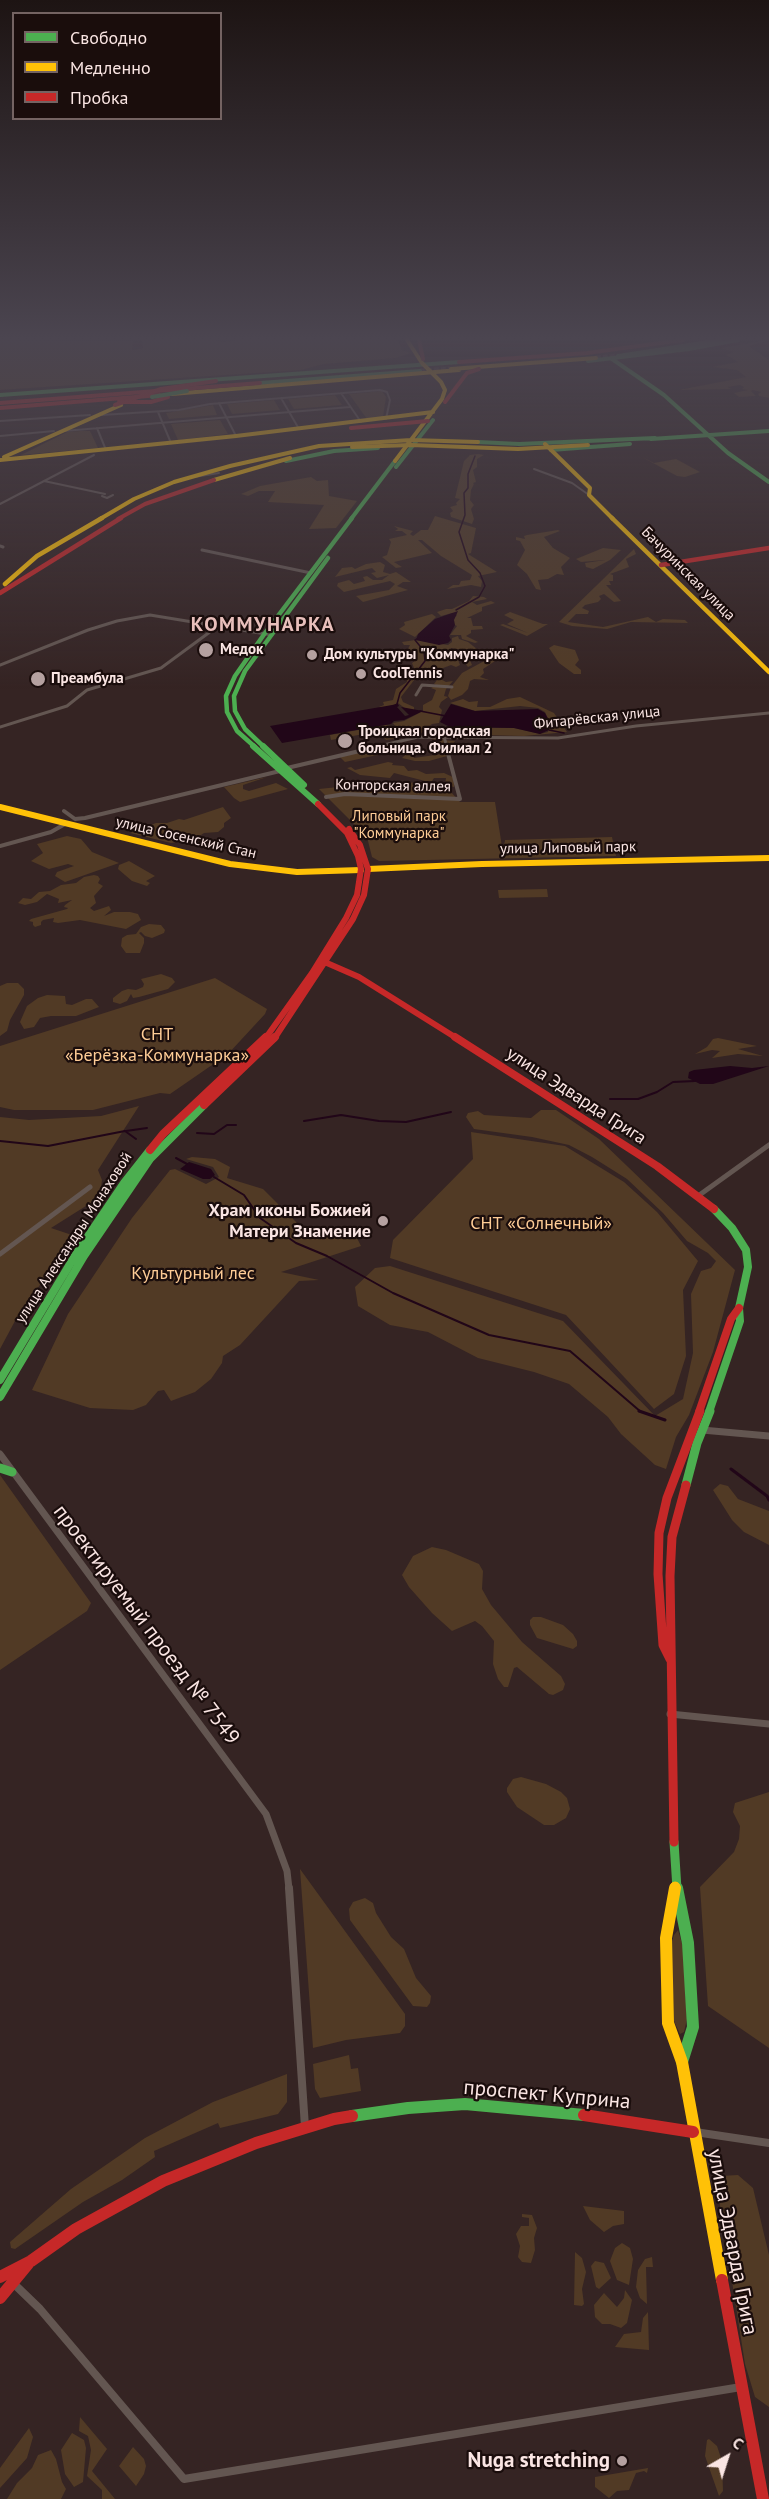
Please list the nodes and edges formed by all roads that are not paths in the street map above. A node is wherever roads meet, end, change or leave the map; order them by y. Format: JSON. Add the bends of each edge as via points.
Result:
{"nodes":[{"id":1,"x":36,"y":457,"type":"edge"},
{"id":2,"x":88,"y":457,"type":"edge"},
{"id":3,"x":270,"y":457,"type":"edge"},
{"id":4,"x":284,"y":457,"type":"edge"},
{"id":5,"x":295,"y":457,"type":"edge"},
{"id":6,"x":306,"y":457,"type":"edge"},
{"id":7,"x":402,"y":457,"type":"edge"},
{"id":8,"x":402,"y":457,"type":"edge"},
{"id":9,"x":558,"y":457,"type":"edge"},
{"id":10,"x":736,"y":457,"type":"edge"},
{"id":11,"x":78,"y":459,"type":"junction"},
{"id":12,"x":0,"y":460,"type":"edge"},
{"id":13,"x":534,"y":469,"type":"dead end"},
{"id":14,"x":237,"y":472,"type":"junction"},
{"id":15,"x":219,"y":473,"type":"junction"},
{"id":16,"x":44,"y":481,"type":"junction"},
{"id":17,"x":174,"y":482,"type":"junction"},
{"id":18,"x":769,"y":482,"type":"edge"},
{"id":19,"x":105,"y":494,"type":"dead end"},
{"id":20,"x":589,"y":495,"type":"junction"},
{"id":21,"x":0,"y":504,"type":"edge"},
{"id":22,"x":769,"y":548,"type":"edge"},
{"id":23,"x":202,"y":550,"type":"dead end"},
{"id":24,"x":661,"y":565,"type":"junction"},
{"id":25,"x":310,"y":573,"type":"junction"},
{"id":26,"x":2,"y":585,"type":"edge"},
{"id":27,"x":0,"y":593,"type":"edge"},
{"id":28,"x":150,"y":615,"type":"joint"},
{"id":29,"x":218,"y":626,"type":"junction"},
{"id":30,"x":268,"y":634,"type":"junction"},
{"id":31,"x":0,"y":665,"type":"edge"},
{"id":32,"x":769,"y":672,"type":"edge"},
{"id":33,"x":452,"y":687,"type":"dead end"},
{"id":34,"x":416,"y":694,"type":"dead end"},
{"id":35,"x":769,"y":713,"type":"edge"},
{"id":36,"x":0,"y":727,"type":"edge"},
{"id":37,"x":444,"y":737,"type":"junction"},
{"id":38,"x":283,"y":770,"type":"junction"},
{"id":39,"x":326,"y":797,"type":"dead end"},
{"id":40,"x":0,"y":807,"type":"edge"},
{"id":41,"x":64,"y":812,"type":"dead end"},
{"id":42,"x":65,"y":824,"type":"junction"},
{"id":43,"x":0,"y":846,"type":"edge"},
{"id":44,"x":769,"y":858,"type":"edge"},
{"id":45,"x":364,"y":870,"type":"junction"},
{"id":46,"x":323,"y":961,"type":"junction"},
{"id":47,"x":769,"y":1145,"type":"edge"},
{"id":48,"x":90,"y":1187,"type":"dead end"},
{"id":49,"x":698,"y":1196,"type":"junction"},
{"id":50,"x":0,"y":1254,"type":"edge"},
{"id":51,"x":739,"y":1308,"type":"junction"},
{"id":52,"x":0,"y":1380,"type":"edge"},
{"id":53,"x":0,"y":1397,"type":"edge"},
{"id":54,"x":692,"y":1428,"type":"junction"},
{"id":55,"x":702,"y":1430,"type":"junction"},
{"id":56,"x":769,"y":1436,"type":"edge"},
{"id":57,"x":0,"y":1454,"type":"edge"},
{"id":58,"x":0,"y":1468,"type":"edge"},
{"id":59,"x":12,"y":1472,"type":"junction"},
{"id":60,"x":670,"y":1659,"type":"junction"},
{"id":61,"x":670,"y":1714,"type":"junction"},
{"id":62,"x":769,"y":1724,"type":"edge"},
{"id":63,"x":676,"y":1881,"type":"junction"},
{"id":64,"x":682,"y":2062,"type":"junction"},
{"id":65,"x":304,"y":2127,"type":"junction"},
{"id":66,"x":693,"y":2132,"type":"junction"},
{"id":67,"x":769,"y":2143,"type":"edge"},
{"id":68,"x":31,"y":2261,"type":"junction"},
{"id":69,"x":1,"y":2274,"type":"edge"},
{"id":70,"x":13,"y":2283,"type":"junction"},
{"id":71,"x":0,"y":2298,"type":"edge"},
{"id":72,"x":741,"y":2387,"type":"junction"},
{"id":73,"x":763,"y":2499,"type":"edge"}],
"edges":[{"from":1,"to":12,"type":"main road"},
{"from":2,"to":11,"type":"main road"},
{"from":3,"to":17,"type":"main road"},
{"from":4,"to":15,"type":"main road"},
{"from":5,"to":14,"type":"main road"},
{"from":6,"to":14,"type":"main road"},
{"from":7,"to":25,"type":"main road"},
{"from":8,"to":30,"type":"main road"},
{"from":9,"to":20,"type":"main road","name":"Бачуринская улица","via":[[590,488]]},
{"from":10,"to":18,"type":"main road"},
{"from":11,"to":12,"type":"main road"},
{"from":11,"to":16,"type":"street"},
{"from":13,"to":20,"type":"street","name":"Бачуринская улица","via":[[572,483]]},
{"from":14,"to":27,"type":"main road","via":[[137,508]]},
{"from":15,"to":17,"type":"street"},
{"from":15,"to":26,"type":"main road","via":[[129,507]]},
{"from":16,"to":19,"type":"street"},
{"from":16,"to":21,"type":"street"},
{"from":17,"to":26,"type":"main road","via":[[134,499],[46,550]]},
{"from":20,"to":24,"type":"main road","name":"Бачуринская улица"},
{"from":22,"to":24,"type":"main road"},
{"from":23,"to":25,"type":"street"},
{"from":24,"to":32,"type":"main road","name":"Бачуринская улица"},
{"from":25,"to":30,"type":"main road"},
{"from":28,"to":29,"type":"street"},
{"from":28,"to":31,"type":"street","via":[[88,630]]},
{"from":29,"to":30,"type":"street"},
{"from":29,"to":36,"type":"street","via":[[161,668],[87,690],[67,706]]},
{"from":30,"to":38,"type":"main road","via":[[232,681],[226,707],[237,731]]},
{"from":33,"to":34,"type":"street","via":[[422,685]]},
{"from":35,"to":37,"type":"street","name":"Фитарёвская улица","via":[[558,738]]},
{"from":37,"to":38,"type":"street","name":"Фитарёвская улица","via":[[409,739]]},
{"from":37,"to":39,"type":"street","name":"Конторская аллея","via":[[460,799],[345,794]]},
{"from":38,"to":41,"type":"street","name":"Фитарёвская улица","via":[[85,818],[75,819]]},
{"from":38,"to":45,"type":"main road","via":[[347,833]]},
{"from":40,"to":42,"type":"main road","name":"улица Сосенский Стан"},
{"from":42,"to":43,"type":"street","via":[[51,832]]},
{"from":42,"to":45,"type":"main road","name":"улица Сосенский Стан","via":[[260,869]]},
{"from":44,"to":45,"type":"main road","name":"улица Липовый парк"},
{"from":45,"to":46,"type":"main road","name":"улица Александры Монаховой","via":[[353,904]]},
{"from":46,"to":49,"type":"main road","name":"улица Эдварда Грига","via":[[359,977]]},
{"from":46,"to":52,"type":"main road","name":"улица Александры Монаховой","via":[[268,1036],[143,1157],[76,1254]]},
{"from":46,"to":53,"type":"main road","name":"улица Александры Монаховой","via":[[275,1038],[150,1159],[84,1256]]},
{"from":47,"to":49,"type":"street"},
{"from":48,"to":50,"type":"street","name":"улица Александры Монаховой"},
{"from":49,"to":51,"type":"main road","name":"улица Эдварда Грига","via":[[732,1228],[746,1250],[748,1267]]},
{"from":51,"to":54,"type":"main road","name":"улица Эдварда Грига","via":[[731,1319]]},
{"from":51,"to":55,"type":"main road","name":"улица Эдварда Грига","via":[[740,1322]]},
{"from":54,"to":55,"type":"street"},
{"from":54,"to":60,"type":"main road","name":"улица Эдварда Грига","via":[[659,1533],[663,1645]]},
{"from":55,"to":56,"type":"street"},
{"from":55,"to":60,"type":"main road","name":"улица Эдварда Грига","via":[[672,1537]]},
{"from":57,"to":59,"type":"street","name":"проектируемый проезд № 7549"},
{"from":58,"to":59,"type":"main road"},
{"from":59,"to":65,"type":"street","name":"проектируемый проезд № 7549","via":[[266,1814],[286,1871],[290,1899]]},
{"from":60,"to":61,"type":"main road","name":"улица Эдварда Грига"},
{"from":61,"to":62,"type":"street"},
{"from":61,"to":63,"type":"main road","name":"улица Эдварда Грига"},
{"from":63,"to":64,"type":"main road","name":"улица Эдварда Грига","via":[[688,1943],[693,2027]]},
{"from":63,"to":64,"type":"main road","name":"улица Эдварда Грига","via":[[669,1911],[665,1968],[668,2023]]},
{"from":64,"to":66,"type":"main road","name":"улица Эдварда Грига"},
{"from":65,"to":66,"type":"main road","name":"проспект Куприна","via":[[380,2111],[465,2104],[555,2111]]},
{"from":65,"to":68,"type":"main road","name":"проспект Куприна","via":[[228,2153],[164,2181],[76,2229]]},
{"from":66,"to":67,"type":"street","name":"проспект Куприна"},
{"from":66,"to":72,"type":"main road","name":"улица Эдварда Грига"},
{"from":68,"to":69,"type":"main road","name":"проспект Куприна"},
{"from":68,"to":70,"type":"main road","name":"проспект Куприна"},
{"from":69,"to":70,"type":"street"},
{"from":70,"to":71,"type":"main road","name":"проспект Куприна"},
{"from":70,"to":72,"type":"street","via":[[40,2309],[184,2479]]},
{"from":72,"to":73,"type":"main road","name":"улица Эдварда Грига"}]}
